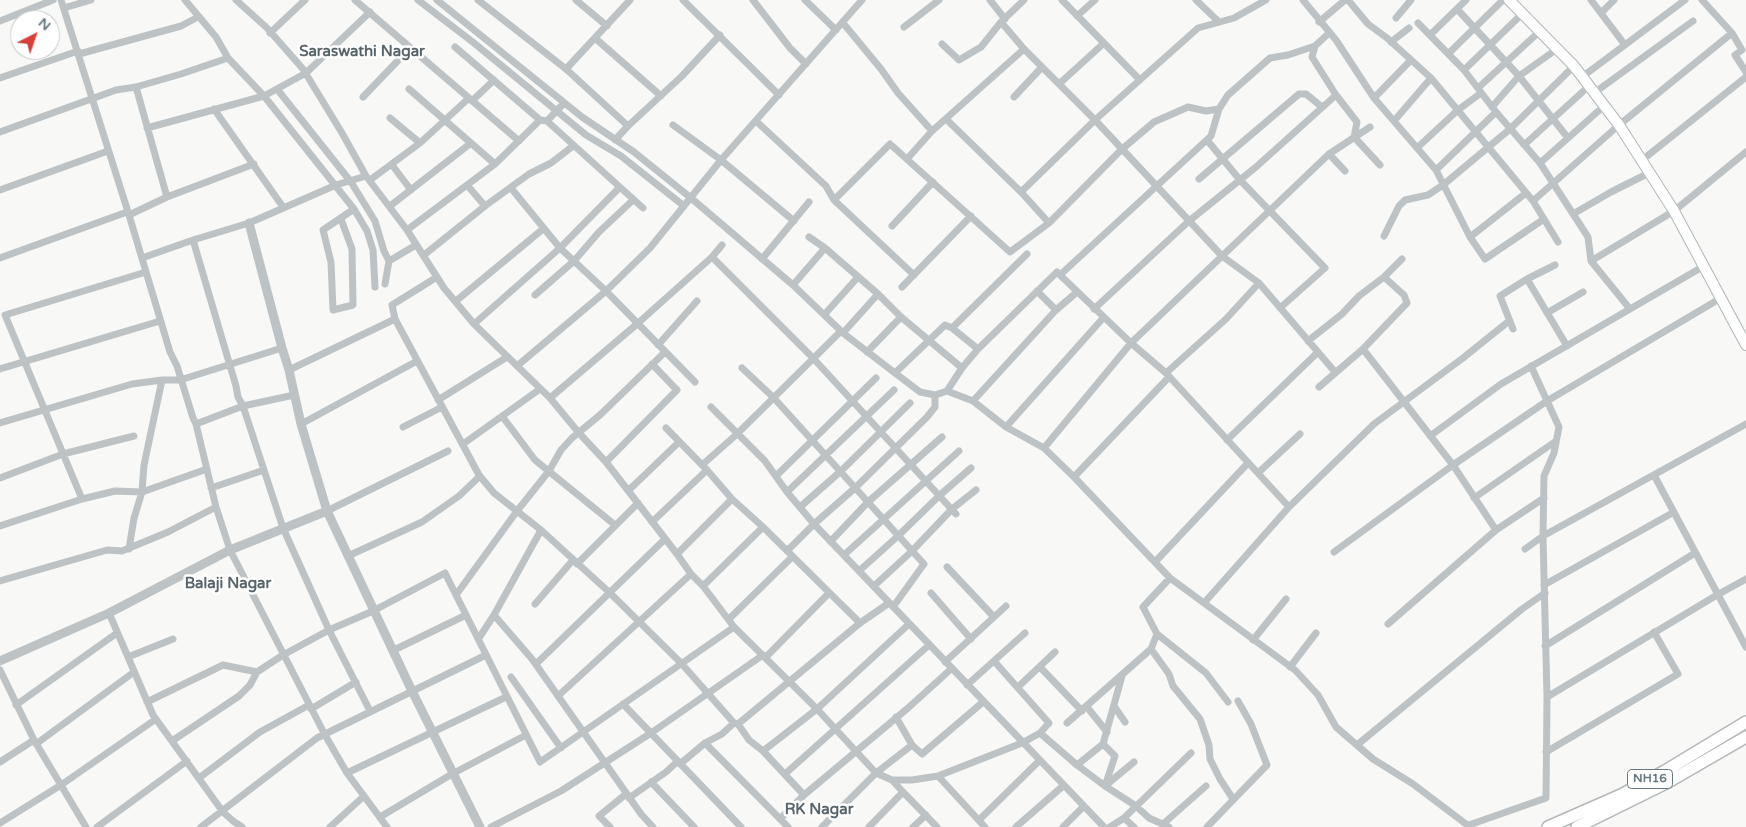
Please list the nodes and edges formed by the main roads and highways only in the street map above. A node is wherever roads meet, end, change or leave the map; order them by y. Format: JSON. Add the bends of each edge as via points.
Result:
{"nodes":[{"id":1,"x":1509,"y":0,"type":"edge"},
{"id":2,"x":1746,"y":345,"type":"edge"},
{"id":3,"x":1746,"y":722,"type":"edge"},
{"id":4,"x":1746,"y":737,"type":"edge"},
{"id":5,"x":1548,"y":827,"type":"edge"},
{"id":6,"x":1577,"y":827,"type":"edge"}],
"edges":[{"from":1,"to":2,"type":"main road","via":[[1574,66],[1619,125],[1674,211]]},
{"from":3,"to":5,"type":"highway","number":"NH16","via":[[1621,795]]},
{"from":4,"to":6,"type":"highway","number":"NH16","via":[[1668,782]]}]}
